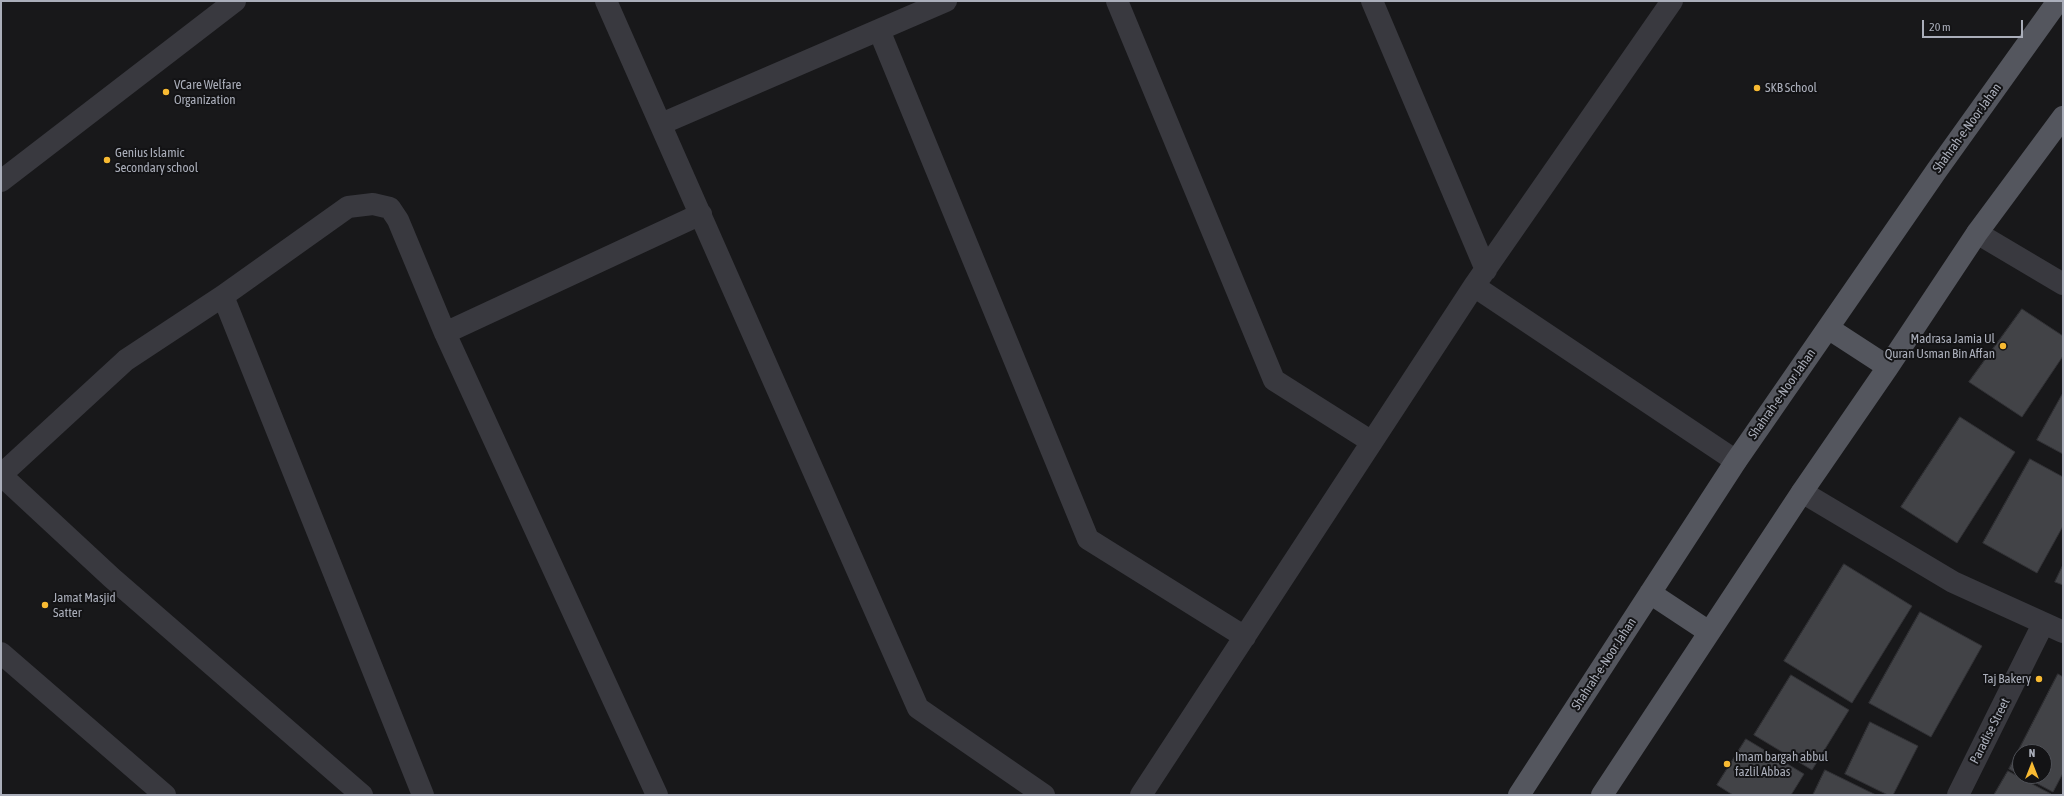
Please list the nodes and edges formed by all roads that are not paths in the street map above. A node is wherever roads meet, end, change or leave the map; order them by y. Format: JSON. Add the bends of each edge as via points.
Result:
{"nodes":[{"id":1,"x":235,"y":1,"type":"edge"},
{"id":2,"x":606,"y":1,"type":"edge"},
{"id":3,"x":946,"y":1,"type":"edge"},
{"id":4,"x":1118,"y":1,"type":"edge"},
{"id":5,"x":1372,"y":1,"type":"edge"},
{"id":6,"x":1672,"y":1,"type":"edge"},
{"id":7,"x":2058,"y":1,"type":"edge"},
{"id":8,"x":879,"y":30,"type":"junction"},
{"id":9,"x":2063,"y":117,"type":"edge"},
{"id":10,"x":661,"y":124,"type":"junction"},
{"id":11,"x":1,"y":181,"type":"edge"},
{"id":12,"x":701,"y":214,"type":"junction"},
{"id":13,"x":1977,"y":232,"type":"junction"},
{"id":14,"x":1480,"y":278,"type":"junction"},
{"id":15,"x":2063,"y":284,"type":"edge"},
{"id":16,"x":223,"y":296,"type":"junction"},
{"id":17,"x":1828,"y":328,"type":"junction"},
{"id":18,"x":445,"y":333,"type":"junction"},
{"id":19,"x":1888,"y":367,"type":"junction"},
{"id":20,"x":1372,"y":442,"type":"junction"},
{"id":21,"x":1736,"y":461,"type":"junction"},
{"id":22,"x":1,"y":475,"type":"edge"},
{"id":23,"x":1802,"y":492,"type":"junction"},
{"id":24,"x":1650,"y":593,"type":"junction"},
{"id":25,"x":2043,"y":624,"type":"junction"},
{"id":26,"x":1709,"y":632,"type":"junction"},
{"id":27,"x":2063,"y":632,"type":"edge"},
{"id":28,"x":1245,"y":637,"type":"junction"},
{"id":29,"x":1,"y":653,"type":"edge"},
{"id":30,"x":164,"y":795,"type":"edge"},
{"id":31,"x":362,"y":795,"type":"edge"},
{"id":32,"x":423,"y":795,"type":"edge"},
{"id":33,"x":656,"y":795,"type":"edge"},
{"id":34,"x":1044,"y":795,"type":"edge"},
{"id":35,"x":1141,"y":795,"type":"edge"},
{"id":36,"x":1519,"y":795,"type":"edge"},
{"id":37,"x":1602,"y":795,"type":"edge"},
{"id":38,"x":1958,"y":795,"type":"edge"}],
"edges":[{"from":1,"to":11,"type":"street"},
{"from":2,"to":10,"type":"street"},
{"from":3,"to":8,"type":"street"},
{"from":4,"to":20,"type":"street","via":[[1274,380]]},
{"from":5,"to":14,"type":"street"},
{"from":6,"to":14,"type":"street"},
{"from":7,"to":17,"type":"main road","name":"Shahrah-e-Noor Jahan"},
{"from":8,"to":10,"type":"street"},
{"from":8,"to":28,"type":"street","via":[[1088,539]]},
{"from":9,"to":13,"type":"main road"},
{"from":10,"to":12,"type":"street"},
{"from":12,"to":18,"type":"street"},
{"from":12,"to":34,"type":"street","via":[[918,708]]},
{"from":13,"to":15,"type":"street"},
{"from":13,"to":19,"type":"main road"},
{"from":14,"to":20,"type":"street"},
{"from":14,"to":21,"type":"street"},
{"from":16,"to":18,"type":"street","via":[[348,207],[373,204],[390,208],[398,220]]},
{"from":16,"to":22,"type":"street","via":[[126,360]]},
{"from":16,"to":32,"type":"street"},
{"from":17,"to":19,"type":"main road"},
{"from":17,"to":21,"type":"main road","name":"Shahrah-e-Noor Jahan"},
{"from":18,"to":33,"type":"street"},
{"from":19,"to":23,"type":"main road"},
{"from":20,"to":28,"type":"street"},
{"from":21,"to":24,"type":"main road","name":"Shahrah-e-Noor Jahan"},
{"from":22,"to":31,"type":"street","via":[[112,578]]},
{"from":23,"to":25,"type":"street","via":[[1952,582]]},
{"from":23,"to":26,"type":"main road"},
{"from":24,"to":26,"type":"main road"},
{"from":24,"to":36,"type":"main road","name":"Shahrah-e-Noor Jahan"},
{"from":25,"to":27,"type":"street"},
{"from":25,"to":38,"type":"street","name":"Paradise Street"},
{"from":26,"to":37,"type":"main road"},
{"from":28,"to":35,"type":"street"},
{"from":29,"to":30,"type":"street"}]}
